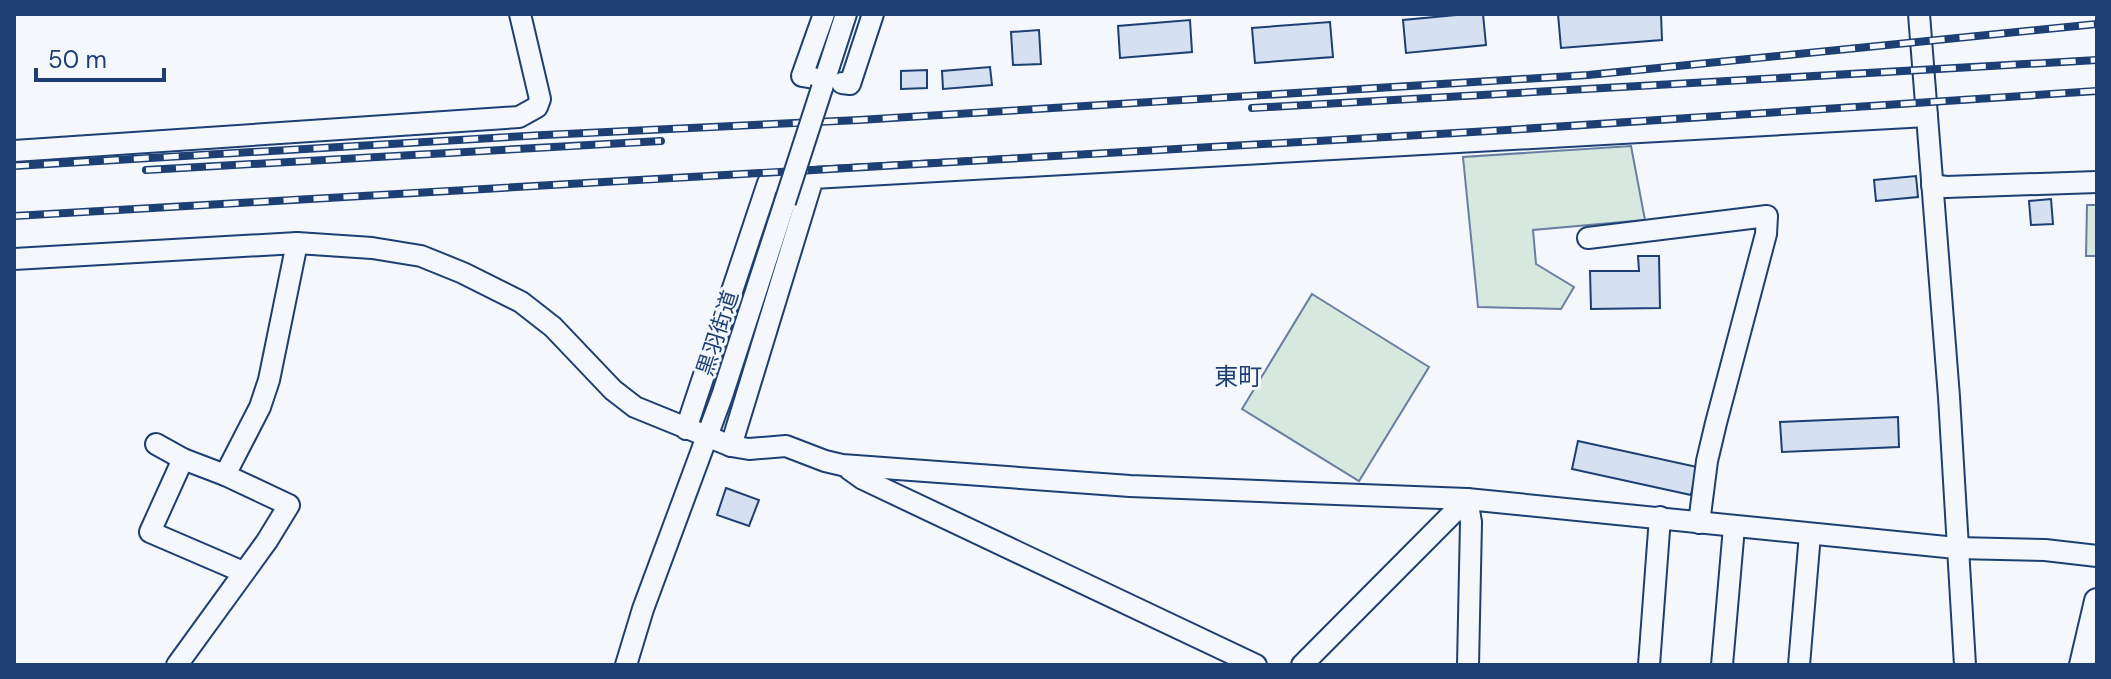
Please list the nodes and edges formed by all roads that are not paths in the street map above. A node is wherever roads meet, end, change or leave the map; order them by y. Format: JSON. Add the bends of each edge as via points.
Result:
{"nodes":[{"id":1,"x":520,"y":14,"type":"edge"},
{"id":2,"x":824,"y":14,"type":"edge"},
{"id":3,"x":846,"y":14,"type":"edge"},
{"id":4,"x":873,"y":14,"type":"edge"},
{"id":5,"x":1919,"y":14,"type":"edge"},
{"id":6,"x":826,"y":83,"type":"junction"},
{"id":7,"x":1927,"y":116,"type":"junction"},
{"id":8,"x":14,"y":151,"type":"edge"},
{"id":9,"x":813,"y":178,"type":"junction"},
{"id":10,"x":2097,"y":182,"type":"edge"},
{"id":11,"x":1932,"y":185,"type":"junction"},
{"id":12,"x":1588,"y":238,"type":"dead end"},
{"id":13,"x":297,"y":243,"type":"junction"},
{"id":14,"x":14,"y":259,"type":"edge"},
{"id":15,"x":686,"y":429,"type":"junction"},
{"id":16,"x":707,"y":438,"type":"junction"},
{"id":17,"x":156,"y":444,"type":"dead end"},
{"id":18,"x":731,"y":446,"type":"junction"},
{"id":19,"x":183,"y":459,"type":"junction"},
{"id":20,"x":842,"y":465,"type":"junction"},
{"id":21,"x":225,"y":475,"type":"junction"},
{"id":22,"x":1467,"y":499,"type":"junction"},
{"id":23,"x":1660,"y":517,"type":"junction"},
{"id":24,"x":1699,"y":523,"type":"junction"},
{"id":25,"x":1734,"y":527,"type":"junction"},
{"id":26,"x":1810,"y":534,"type":"junction"},
{"id":27,"x":1956,"y":548,"type":"junction"},
{"id":28,"x":2097,"y":556,"type":"edge"},
{"id":29,"x":243,"y":572,"type":"junction"},
{"id":30,"x":2097,"y":601,"type":"edge"},
{"id":31,"x":2089,"y":651,"type":"edge"},
{"id":32,"x":177,"y":665,"type":"edge"},
{"id":33,"x":626,"y":665,"type":"edge"},
{"id":34,"x":1256,"y":665,"type":"edge"},
{"id":35,"x":1302,"y":665,"type":"edge"},
{"id":36,"x":1468,"y":665,"type":"edge"},
{"id":37,"x":1649,"y":665,"type":"edge"},
{"id":38,"x":1722,"y":665,"type":"edge"},
{"id":39,"x":1799,"y":665,"type":"edge"},
{"id":40,"x":1965,"y":665,"type":"edge"}],
"edges":[{"from":1,"to":8,"type":"street","via":[[540,99],[537,107],[519,117]]},
{"from":2,"to":6,"type":"street","via":[[802,76]]},
{"from":3,"to":6,"type":"street","name":"黒羽街道"},
{"from":4,"to":6,"type":"street","via":[[850,84]]},
{"from":5,"to":7,"type":"street"},
{"from":6,"to":16,"type":"street","name":"黒羽街道","bridge":true},
{"from":7,"to":9,"type":"street"},
{"from":7,"to":11,"type":"street"},
{"from":9,"to":15,"type":"street","via":[[768,183]]},
{"from":9,"to":18,"type":"street"},
{"from":10,"to":11,"type":"street"},
{"from":11,"to":27,"type":"street"},
{"from":12,"to":24,"type":"street","via":[[1767,216],[1707,461]]},
{"from":13,"to":14,"type":"street"},
{"from":13,"to":15,"type":"street","via":[[408,254],[463,273],[533,311],[635,407]]},
{"from":13,"to":21,"type":"street","via":[[269,380]]},
{"from":15,"to":16,"type":"street"},
{"from":16,"to":18,"type":"street"},
{"from":16,"to":33,"type":"street","name":"黒羽街道"},
{"from":17,"to":19,"type":"street"},
{"from":18,"to":20,"type":"street","via":[[786,446]]},
{"from":19,"to":21,"type":"street"},
{"from":19,"to":29,"type":"street","via":[[150,532]]},
{"from":20,"to":22,"type":"street","via":[[1130,486]]},
{"from":20,"to":34,"type":"street"},
{"from":21,"to":29,"type":"street","via":[[289,505]]},
{"from":22,"to":23,"type":"street"},
{"from":22,"to":35,"type":"street"},
{"from":22,"to":36,"type":"street"},
{"from":23,"to":24,"type":"street"},
{"from":23,"to":37,"type":"street"},
{"from":24,"to":25,"type":"street"},
{"from":25,"to":26,"type":"street"},
{"from":25,"to":38,"type":"street"},
{"from":26,"to":27,"type":"street"},
{"from":26,"to":39,"type":"street"},
{"from":27,"to":28,"type":"street"},
{"from":27,"to":40,"type":"street"},
{"from":29,"to":32,"type":"street"},
{"from":30,"to":31,"type":"main road"}]}
